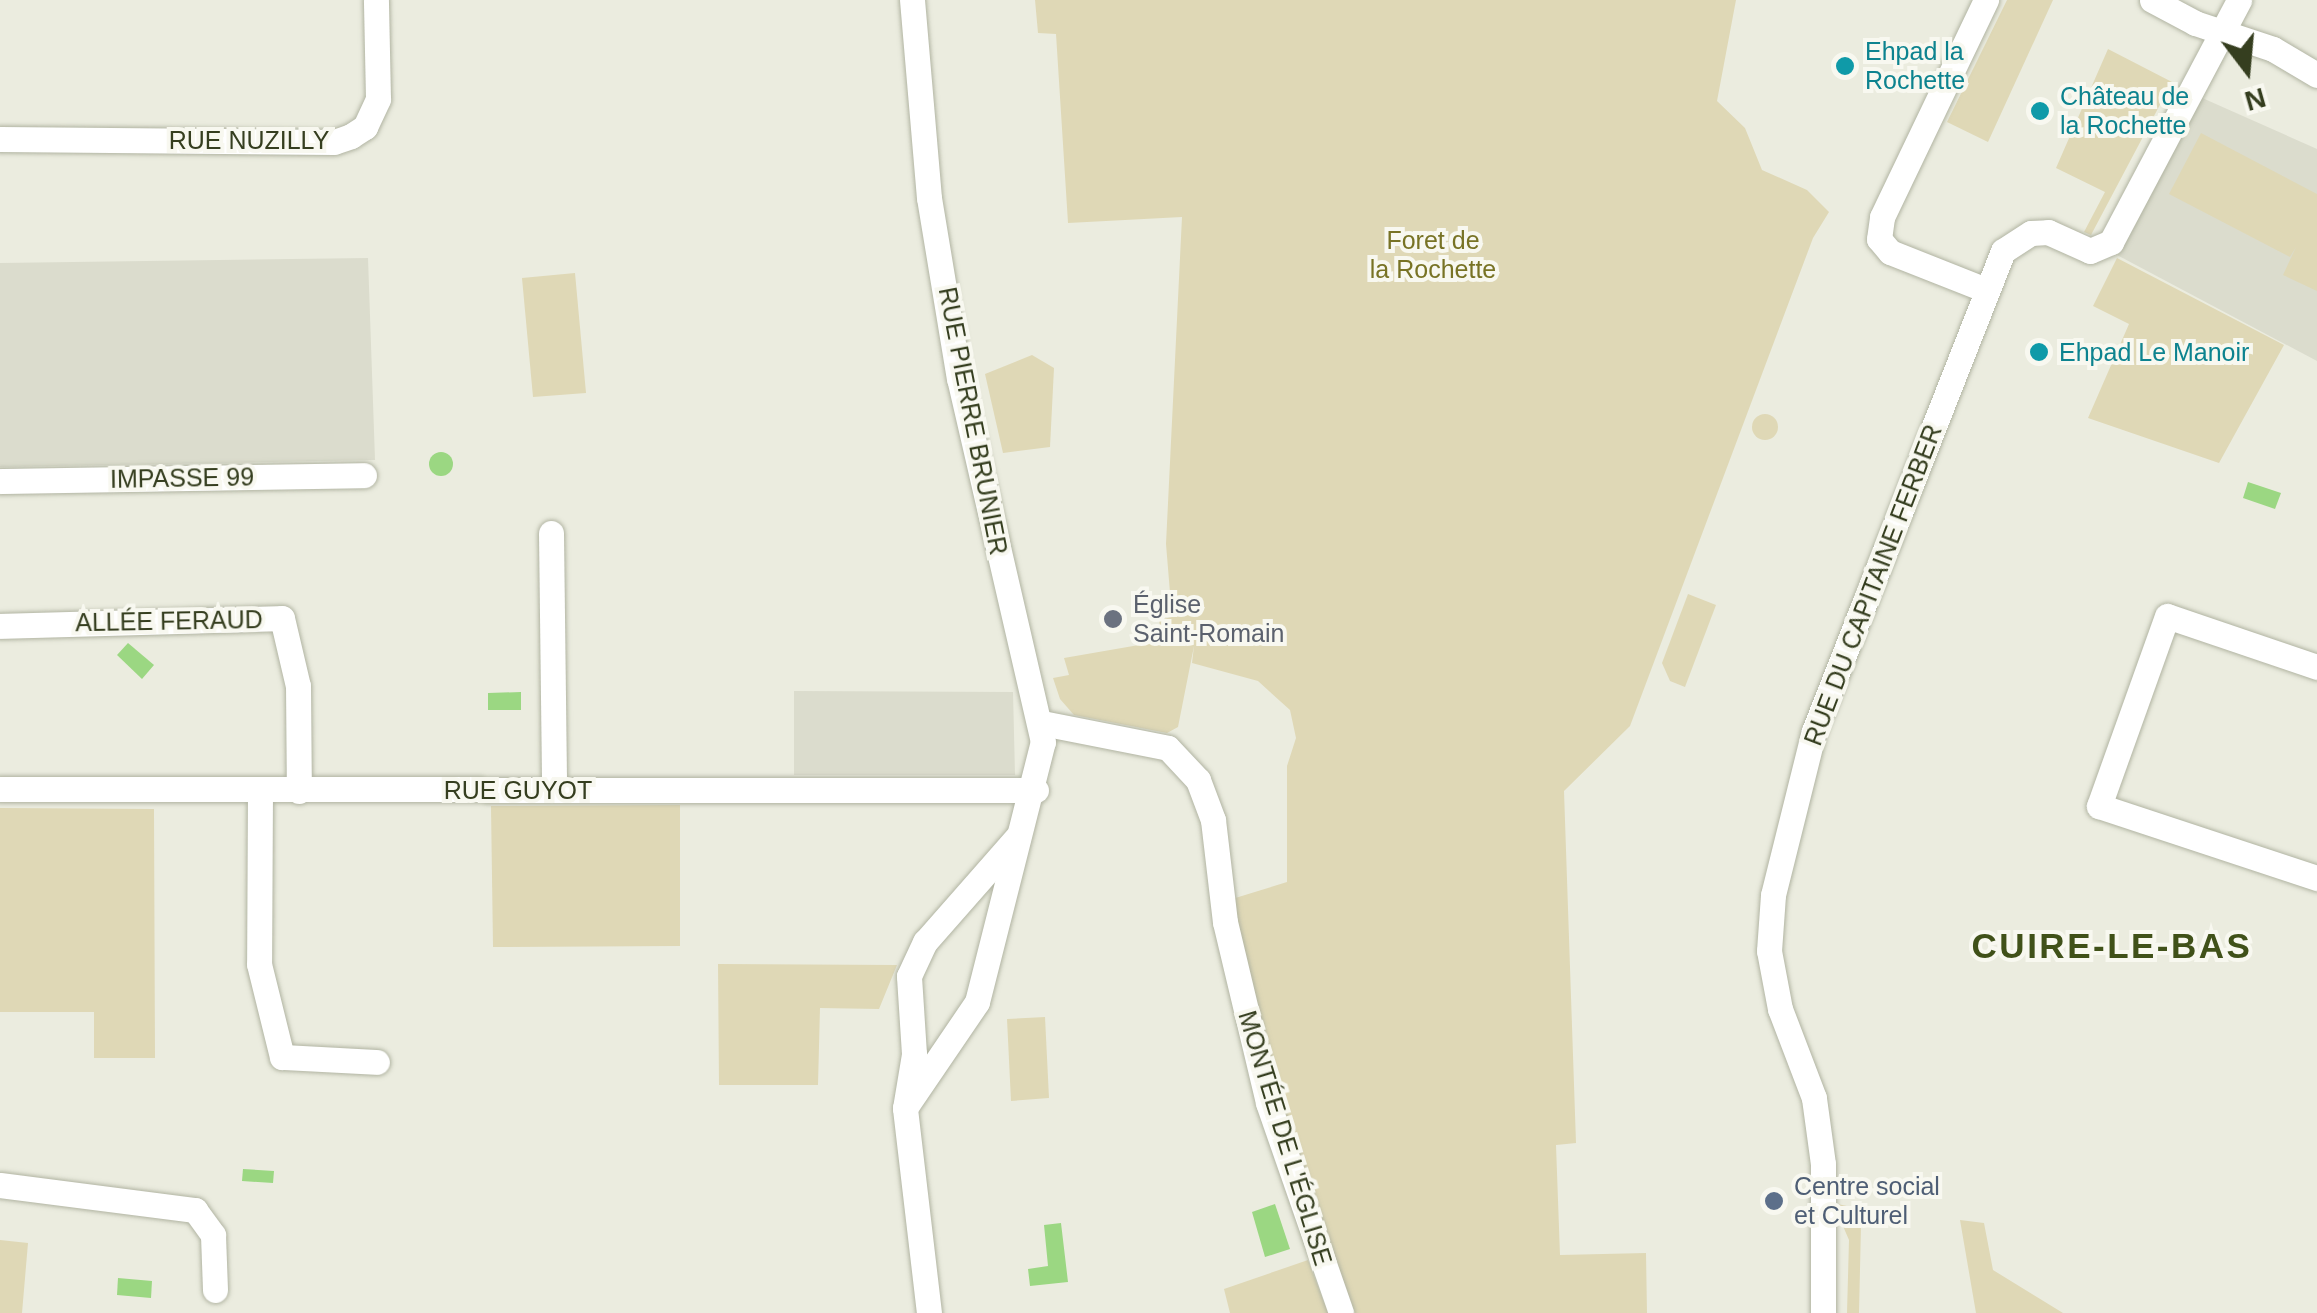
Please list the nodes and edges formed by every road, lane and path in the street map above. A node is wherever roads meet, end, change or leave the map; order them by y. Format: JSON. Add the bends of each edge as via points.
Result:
{"nodes":[{"id":1,"x":376,"y":0,"type":"edge"},
{"id":2,"x":912,"y":0,"type":"edge"},
{"id":3,"x":1986,"y":0,"type":"edge"},
{"id":4,"x":2152,"y":0,"type":"edge"},
{"id":5,"x":2240,"y":0,"type":"edge"},
{"id":6,"x":2222,"y":31,"type":"junction"},
{"id":7,"x":2317,"y":74,"type":"edge"},
{"id":8,"x":0,"y":139,"type":"edge"},
{"id":9,"x":1986,"y":290,"type":"junction"},
{"id":10,"x":364,"y":476,"type":"dead end"},
{"id":11,"x":0,"y":481,"type":"edge"},
{"id":12,"x":552,"y":532,"type":"dead end"},
{"id":13,"x":0,"y":626,"type":"edge"},
{"id":14,"x":2317,"y":667,"type":"edge"},
{"id":15,"x":1042,"y":723,"type":"junction"},
{"id":16,"x":0,"y":789,"type":"edge"},
{"id":17,"x":554,"y":790,"type":"junction"},
{"id":18,"x":1036,"y":790,"type":"junction"},
{"id":19,"x":260,"y":791,"type":"junction"},
{"id":20,"x":299,"y":792,"type":"junction"},
{"id":21,"x":1018,"y":836,"type":"junction"},
{"id":22,"x":2317,"y":878,"type":"edge"},
{"id":23,"x":377,"y":1062,"type":"dead end"},
{"id":24,"x":906,"y":1115,"type":"junction"},
{"id":25,"x":0,"y":1185,"type":"edge"},
{"id":26,"x":216,"y":1290,"type":"dead end"},
{"id":27,"x":930,"y":1313,"type":"edge"},
{"id":28,"x":1341,"y":1313,"type":"edge"},
{"id":29,"x":1823,"y":1313,"type":"edge"}],
"edges":[{"from":1,"to":8,"type":"street","name":"RUE NUZILLY","via":[[378,100],[365,126],[351,136],[334,142]]},
{"from":2,"to":15,"type":"street","name":"RUE PIERRE BRUNIER","via":[[929,198],[959,379]]},
{"from":3,"to":9,"type":"street","via":[[1882,217],[1879,239],[1890,252]]},
{"from":4,"to":6,"type":"street"},
{"from":5,"to":6,"type":"street","name":"RUE DU CAPITAINE FERBER"},
{"from":6,"to":7,"type":"street","via":[[2274,49]]},
{"from":6,"to":9,"type":"street","name":"RUE DU CAPITAINE FERBER","via":[[2111,242],[2096,252],[2048,232],[2017,238]]},
{"from":9,"to":29,"type":"street","name":"RUE DU CAPITAINE FERBER","via":[[1814,731],[1774,895],[1771,976],[1814,1098],[1822,1149]]},
{"from":10,"to":11,"type":"street","name":"IMPASSE 99"},
{"from":12,"to":17,"type":"street"},
{"from":13,"to":20,"type":"street","name":"ALLÉE FERAUD","via":[[282,618],[298,686]]},
{"from":14,"to":22,"type":"street","via":[[2167,616],[2099,806]]},
{"from":15,"to":18,"type":"street","name":"RUE PIERRE BRUNIER"},
{"from":15,"to":28,"type":"street","name":"MONTÉE DE L'ÉGLISE","via":[[1168,748],[1198,780],[1213,820],[1224,922],[1264,1084]]},
{"from":16,"to":19,"type":"street","name":"RUE GUYOT"},
{"from":17,"to":18,"type":"street","name":"RUE GUYOT"},
{"from":17,"to":20,"type":"street","name":"RUE GUYOT"},
{"from":18,"to":21,"type":"street","name":"RUE PIERRE BRUNIER"},
{"from":19,"to":20,"type":"street","name":"RUE GUYOT"},
{"from":19,"to":23,"type":"street","via":[[259,964],[282,1057]]},
{"from":21,"to":24,"type":"street","name":"RUE PIERRE BRUNIER","via":[[978,1002]]},
{"from":21,"to":24,"type":"street","name":"RUE PIERRE BRUNIER","via":[[915,959],[907,998],[914,1054]]},
{"from":24,"to":27,"type":"street","name":"RUE PIERRE BRUNIER"},
{"from":25,"to":26,"type":"street","via":[[195,1210],[212,1235]]}]}
